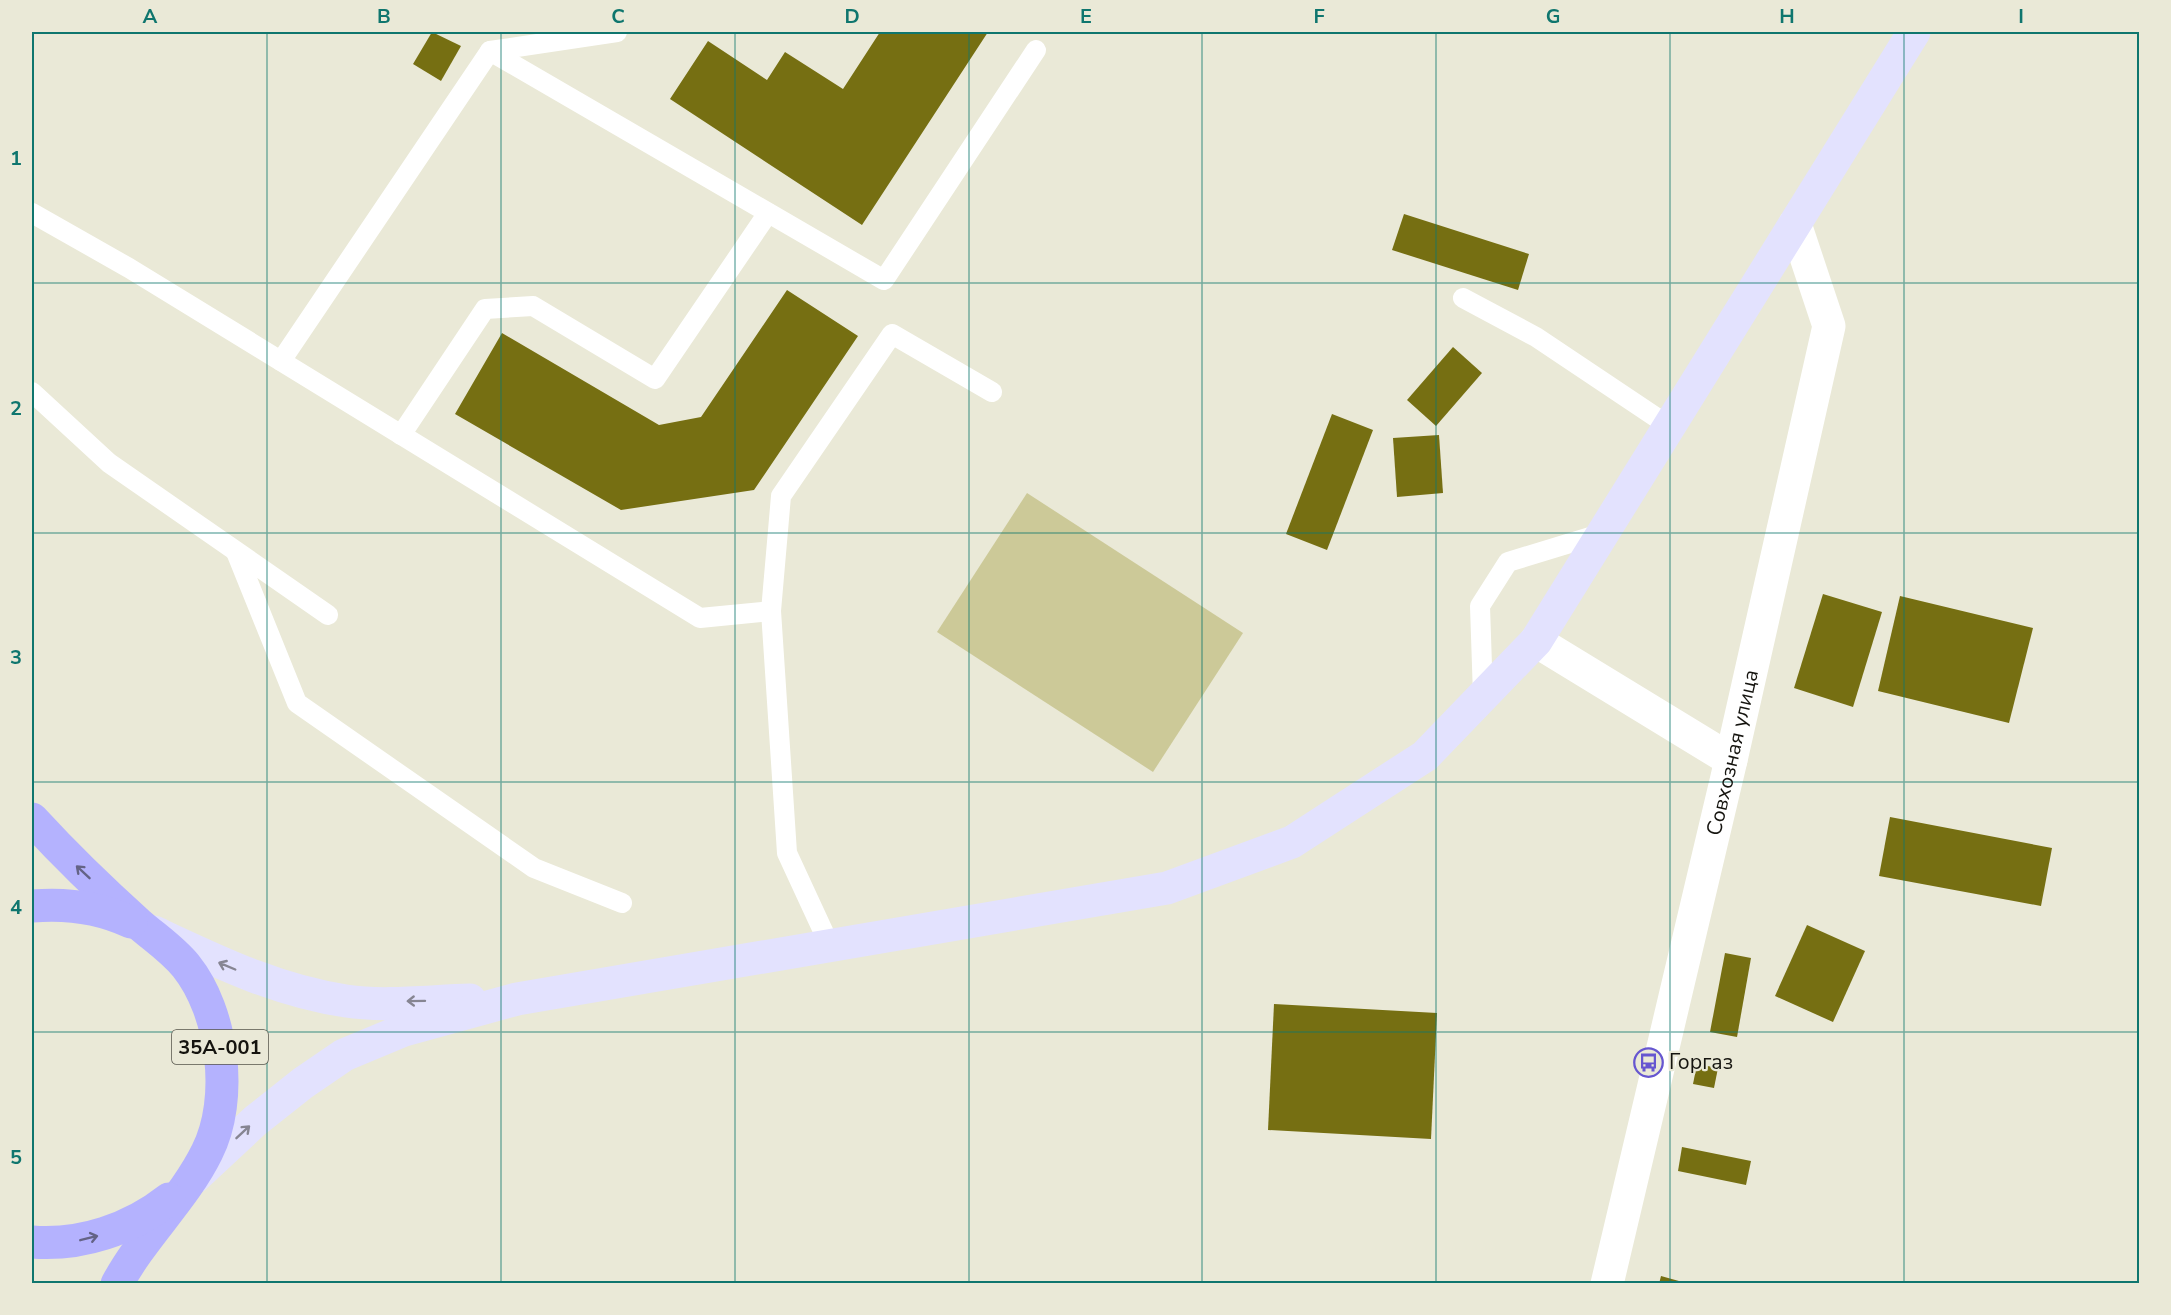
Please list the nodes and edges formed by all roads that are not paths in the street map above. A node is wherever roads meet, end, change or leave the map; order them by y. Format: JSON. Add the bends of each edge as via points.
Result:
{"nodes":[{"id":1,"x":617,"y":32,"type":"edge"},
{"id":2,"x":1914,"y":32,"type":"edge"},
{"id":3,"x":1036,"y":50,"type":"dead end"},
{"id":4,"x":490,"y":51,"type":"junction"},
{"id":5,"x":32,"y":213,"type":"edge"},
{"id":6,"x":768,"y":213,"type":"junction"},
{"id":7,"x":1795,"y":224,"type":"junction"},
{"id":8,"x":1463,"y":298,"type":"dead end"},
{"id":9,"x":281,"y":361,"type":"junction"},
{"id":10,"x":32,"y":392,"type":"edge"},
{"id":11,"x":992,"y":392,"type":"dead end"},
{"id":12,"x":1669,"y":426,"type":"junction"},
{"id":13,"x":401,"y":435,"type":"junction"},
{"id":14,"x":1603,"y":533,"type":"junction"},
{"id":15,"x":236,"y":552,"type":"junction"},
{"id":16,"x":771,"y":611,"type":"junction"},
{"id":17,"x":328,"y":615,"type":"dead end"},
{"id":18,"x":1536,"y":641,"type":"junction"},
{"id":19,"x":1483,"y":696,"type":"junction"},
{"id":20,"x":1731,"y":760,"type":"junction"},
{"id":21,"x":32,"y":819,"type":"edge"},
{"id":22,"x":622,"y":903,"type":"dead end"},
{"id":23,"x":32,"y":906,"type":"edge"},
{"id":24,"x":141,"y":926,"type":"junction"},
{"id":25,"x":830,"y":946,"type":"junction"},
{"id":26,"x":517,"y":999,"type":"junction"},
{"id":27,"x":184,"y":1186,"type":"junction"},
{"id":28,"x":32,"y":1242,"type":"edge"},
{"id":29,"x":117,"y":1284,"type":"edge"},
{"id":30,"x":1606,"y":1284,"type":"edge"}],
"edges":[{"from":1,"to":4,"type":"lane"},
{"from":2,"to":7,"type":"main road"},
{"from":3,"to":6,"type":"lane","via":[[884,280]]},
{"from":4,"to":6,"type":"lane"},
{"from":4,"to":9,"type":"lane"},
{"from":5,"to":9,"type":"lane"},
{"from":6,"to":13,"type":"lane","via":[[655,380],[532,306],[486,309]]},
{"from":7,"to":12,"type":"main road"},
{"from":7,"to":20,"type":"street","name":"Совхозная улица","via":[[1830,326]]},
{"from":8,"to":12,"type":"lane","via":[[1536,337]]},
{"from":9,"to":13,"type":"lane"},
{"from":10,"to":15,"type":"lane","via":[[109,463]]},
{"from":11,"to":16,"type":"lane","via":[[892,334],[781,496]]},
{"from":12,"to":14,"type":"main road"},
{"from":13,"to":16,"type":"lane","via":[[700,618]]},
{"from":14,"to":18,"type":"main road"},
{"from":14,"to":19,"type":"lane","via":[[1508,562],[1480,606]]},
{"from":15,"to":17,"type":"lane"},
{"from":15,"to":22,"type":"lane","via":[[297,702],[534,868]]},
{"from":16,"to":25,"type":"lane","via":[[787,853]]},
{"from":18,"to":19,"type":"main road"},
{"from":18,"to":20,"type":"street"},
{"from":19,"to":25,"type":"main road","via":[[1425,756],[1292,842],[1167,888]]},
{"from":20,"to":30,"type":"street","name":"Совхозная улица"},
{"from":24,"to":21,"type":"highway","number":"35А-001","one_way":true,"via":[[69,860]]},
{"from":23,"to":24,"type":"highway","via":[[72,905],[112,913]]},
{"from":26,"to":24,"type":"main road","one_way":true,"via":[[349,1001],[286,989]]},
{"from":24,"to":27,"type":"highway","number":"35А-001","via":[[187,968],[205,997],[222,1054],[221,1110],[207,1152]]},
{"from":25,"to":26,"type":"main road"},
{"from":27,"to":26,"type":"main road","one_way":true,"via":[[255,1121],[344,1055],[404,1030]]},
{"from":28,"to":27,"type":"highway","one_way":true,"via":[[52,1244],[107,1233],[148,1214]]},
{"from":27,"to":29,"type":"highway","number":"35А-001"}]}
